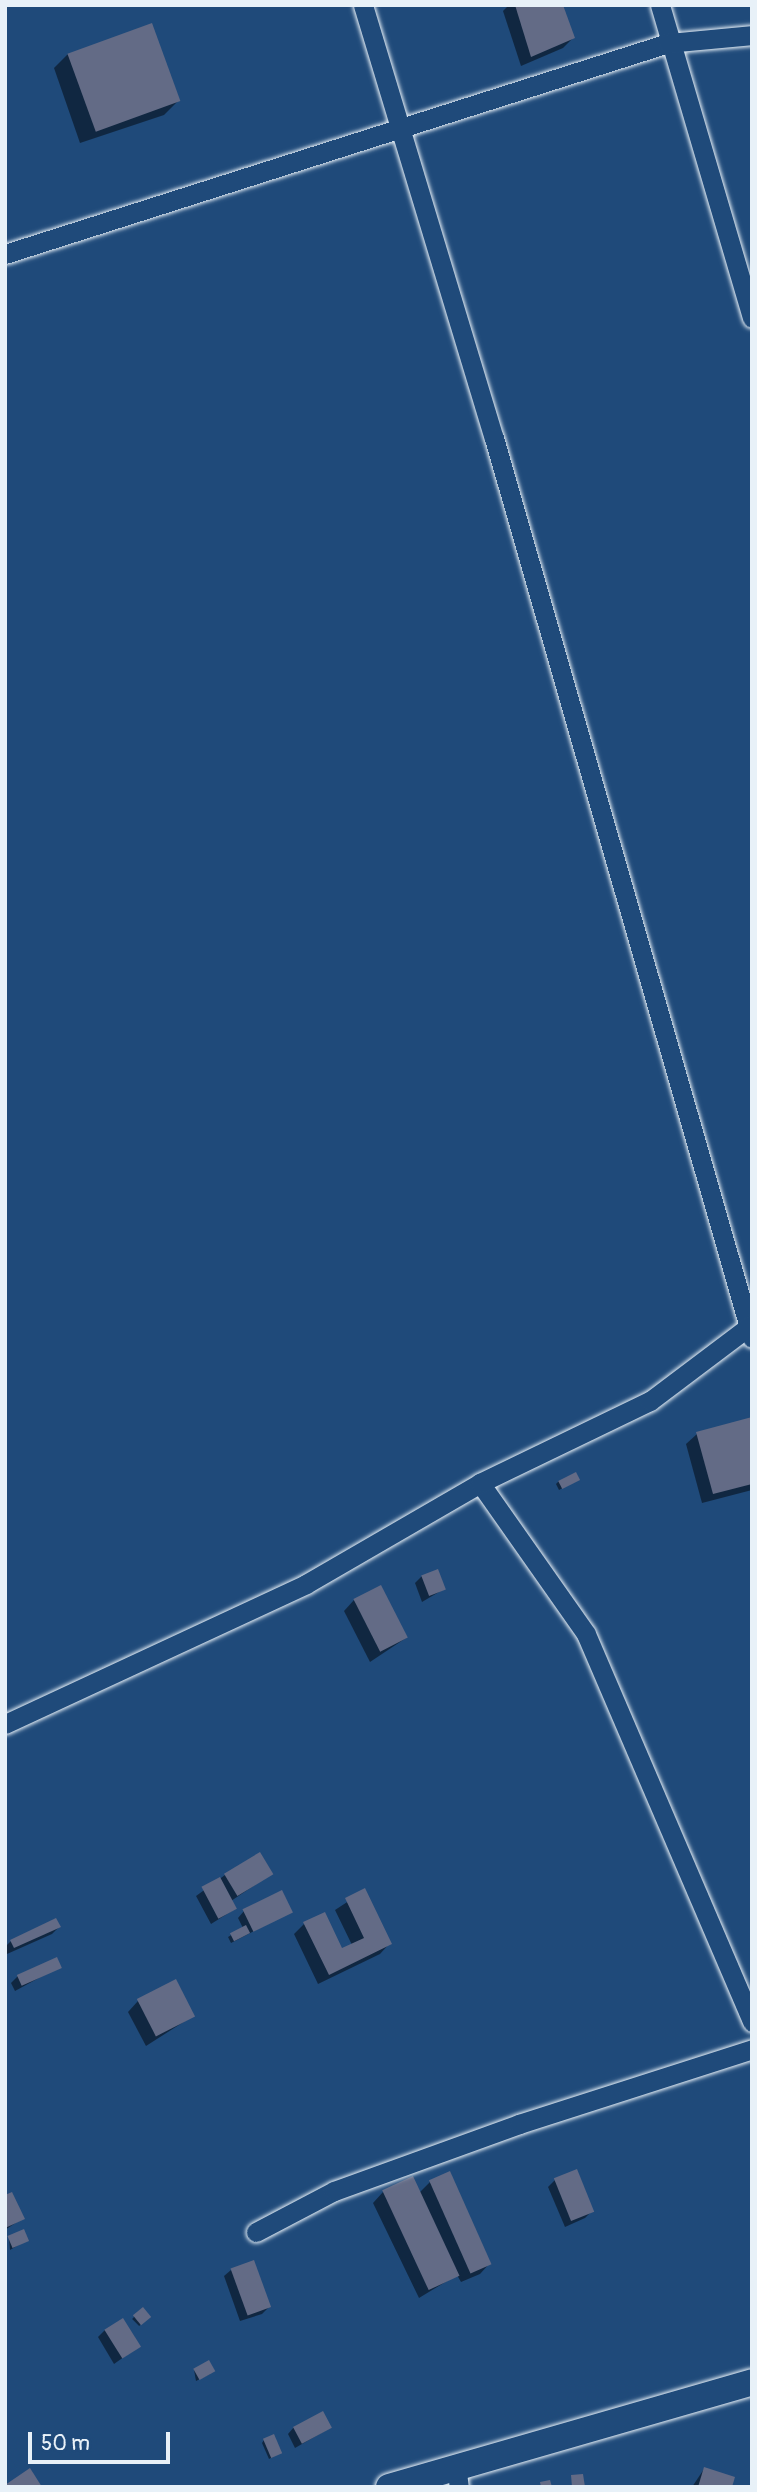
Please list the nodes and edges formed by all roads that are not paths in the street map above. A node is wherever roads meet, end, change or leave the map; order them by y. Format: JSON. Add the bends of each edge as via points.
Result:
{"nodes":[{"id":1,"x":363,"y":5,"type":"edge"},
{"id":2,"x":660,"y":5,"type":"edge"},
{"id":3,"x":752,"y":35,"type":"edge"},
{"id":4,"x":668,"y":43,"type":"junction"},
{"id":5,"x":400,"y":128,"type":"junction"},
{"id":6,"x":5,"y":254,"type":"edge"},
{"id":7,"x":752,"y":318,"type":"edge"},
{"id":8,"x":751,"y":1329,"type":"edge"},
{"id":9,"x":480,"y":1483,"type":"junction"},
{"id":10,"x":5,"y":1724,"type":"edge"},
{"id":11,"x":752,"y":2022,"type":"edge"},
{"id":12,"x":752,"y":2049,"type":"edge"},
{"id":13,"x":256,"y":2232,"type":"dead end"},
{"id":14,"x":752,"y":2382,"type":"edge"},
{"id":15,"x":458,"y":2476,"type":"edge"},
{"id":16,"x":389,"y":2487,"type":"edge"}],
"edges":[{"from":1,"to":5,"type":"street"},
{"from":2,"to":4,"type":"street"},
{"from":3,"to":4,"type":"street"},
{"from":4,"to":5,"type":"street"},
{"from":4,"to":7,"type":"street"},
{"from":5,"to":6,"type":"street"},
{"from":5,"to":8,"type":"street"},
{"from":8,"to":9,"type":"street","via":[[650,1401]]},
{"from":9,"to":10,"type":"street","via":[[306,1584]]},
{"from":9,"to":11,"type":"street","via":[[586,1633]]},
{"from":12,"to":13,"type":"street","via":[[519,2124],[334,2191]]},
{"from":14,"to":15,"type":"street"},
{"from":15,"to":16,"type":"street"}]}
